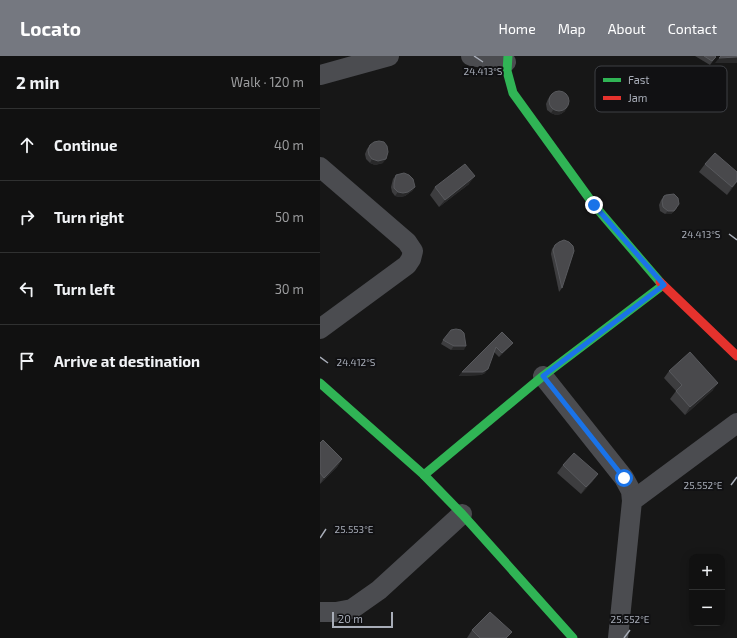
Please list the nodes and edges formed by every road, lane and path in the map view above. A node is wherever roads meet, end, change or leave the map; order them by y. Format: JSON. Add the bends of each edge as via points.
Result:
{"nodes":[{"id":1,"x":390,"y":56,"type":"edge"},
{"id":2,"x":471,"y":56,"type":"edge"},
{"id":3,"x":507,"y":59,"type":"edge"},
{"id":4,"x":320,"y":75,"type":"edge"},
{"id":5,"x":320,"y":167,"type":"edge"},
{"id":6,"x":664,"y":285,"type":"junction"},
{"id":7,"x":320,"y":329,"type":"edge"},
{"id":8,"x":737,"y":356,"type":"edge"},
{"id":9,"x":543,"y":376,"type":"junction"},
{"id":10,"x":320,"y":384,"type":"edge"},
{"id":11,"x":737,"y":423,"type":"edge"},
{"id":12,"x":424,"y":475,"type":"junction"},
{"id":13,"x":632,"y":501,"type":"junction"},
{"id":14,"x":462,"y":514,"type":"junction"},
{"id":15,"x":320,"y":612,"type":"edge"},
{"id":16,"x":573,"y":638,"type":"edge"},
{"id":17,"x":618,"y":638,"type":"edge"}],
"edges":[{"from":1,"to":4,"type":"street"},
{"from":2,"to":3,"type":"street"},
{"from":3,"to":6,"type":"street","via":[[506,78],[513,93],[594,205]]},
{"from":5,"to":7,"type":"street","via":[[413,251],[412,259],[407,265]]},
{"from":6,"to":8,"type":"street"},
{"from":6,"to":9,"type":"street"},
{"from":9,"to":12,"type":"street"},
{"from":9,"to":13,"type":"street","via":[[624,478],[631,491]]},
{"from":10,"to":12,"type":"street"},
{"from":11,"to":13,"type":"street"},
{"from":12,"to":14,"type":"street"},
{"from":13,"to":17,"type":"street"},
{"from":14,"to":15,"type":"street","via":[[379,590],[352,609]]},
{"from":14,"to":16,"type":"street"}]}
